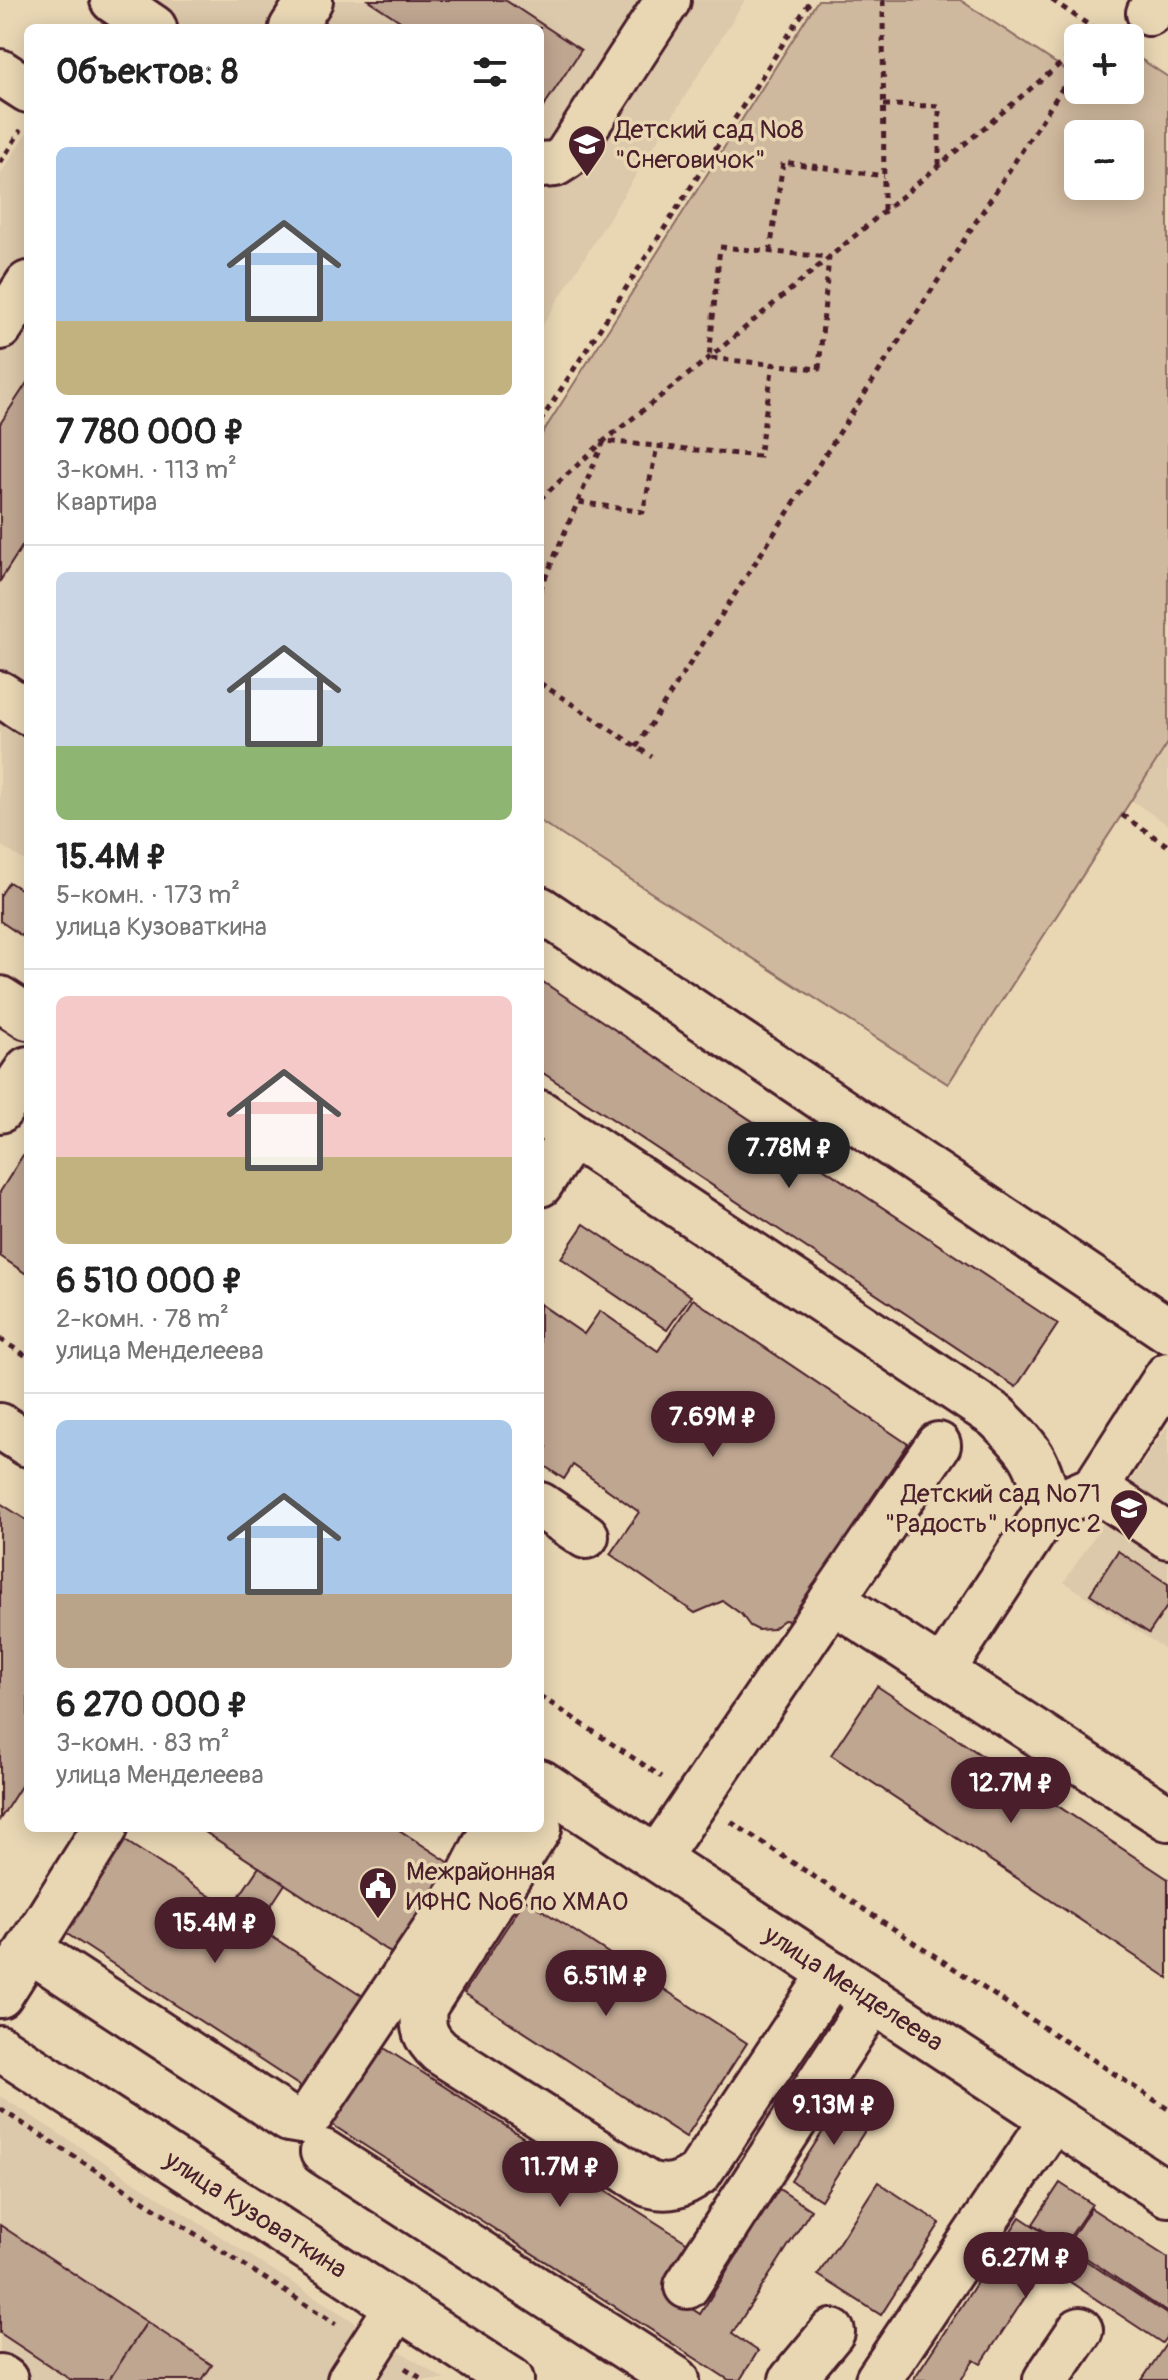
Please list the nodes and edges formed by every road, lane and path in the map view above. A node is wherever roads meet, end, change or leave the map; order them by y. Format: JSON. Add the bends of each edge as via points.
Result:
{"nodes":[{"id":1,"x":113,"y":0,"type":"edge"},
{"id":2,"x":668,"y":0,"type":"edge"},
{"id":3,"x":811,"y":0,"type":"edge"},
{"id":4,"x":883,"y":0,"type":"edge"},
{"id":5,"x":1052,"y":0,"type":"edge"},
{"id":6,"x":148,"y":24,"type":"edge"},
{"id":7,"x":1087,"y":24,"type":"edge"},
{"id":8,"x":1064,"y":61,"type":"edge"},
{"id":9,"x":0,"y":72,"type":"edge"},
{"id":10,"x":1064,"y":86,"type":"edge"},
{"id":11,"x":24,"y":87,"type":"edge"},
{"id":12,"x":884,"y":105,"type":"junction"},
{"id":13,"x":24,"y":125,"type":"edge"},
{"id":14,"x":0,"y":163,"type":"edge"},
{"id":15,"x":544,"y":165,"type":"edge"},
{"id":16,"x":939,"y":167,"type":"junction"},
{"id":17,"x":884,"y":176,"type":"junction"},
{"id":18,"x":884,"y":211,"type":"junction"},
{"id":19,"x":770,"y":252,"type":"junction"},
{"id":20,"x":829,"y":257,"type":"junction"},
{"id":21,"x":24,"y":290,"type":"edge"},
{"id":22,"x":0,"y":327,"type":"edge"},
{"id":23,"x":709,"y":358,"type":"junction"},
{"id":24,"x":773,"y":364,"type":"junction"},
{"id":25,"x":544,"y":416,"type":"edge"},
{"id":26,"x":604,"y":441,"type":"junction"},
{"id":27,"x":657,"y":447,"type":"junction"},
{"id":28,"x":544,"y":495,"type":"edge"},
{"id":29,"x":579,"y":502,"type":"junction"},
{"id":30,"x":544,"y":581,"type":"edge"},
{"id":31,"x":544,"y":686,"type":"edge"},
{"id":32,"x":0,"y":694,"type":"edge"},
{"id":33,"x":24,"y":709,"type":"edge"},
{"id":34,"x":636,"y":747,"type":"junction"},
{"id":35,"x":652,"y":757,"type":"dead end"},
{"id":36,"x":1122,"y":815,"type":"dead end"},
{"id":37,"x":1168,"y":846,"type":"edge"},
{"id":38,"x":544,"y":912,"type":"edge"},
{"id":39,"x":0,"y":999,"type":"edge"},
{"id":40,"x":24,"y":1014,"type":"edge"},
{"id":41,"x":24,"y":1075,"type":"edge"},
{"id":42,"x":0,"y":1110,"type":"edge"},
{"id":43,"x":556,"y":1124,"type":"edge"},
{"id":44,"x":544,"y":1169,"type":"edge"},
{"id":45,"x":1168,"y":1330,"type":"edge"},
{"id":46,"x":0,"y":1339,"type":"edge"},
{"id":47,"x":24,"y":1354,"type":"edge"},
{"id":48,"x":1168,"y":1375,"type":"edge"},
{"id":49,"x":0,"y":1426,"type":"edge"},
{"id":50,"x":24,"y":1441,"type":"edge"},
{"id":51,"x":938,"y":1445,"type":"dead end"},
{"id":52,"x":1095,"y":1488,"type":"junction"},
{"id":53,"x":544,"y":1508,"type":"edge"},
{"id":54,"x":1049,"y":1508,"type":"junction"},
{"id":55,"x":586,"y":1536,"type":"dead end"},
{"id":56,"x":1168,"y":1536,"type":"edge"},
{"id":57,"x":832,"y":1600,"type":"junction"},
{"id":58,"x":942,"y":1671,"type":"junction"},
{"id":59,"x":544,"y":1699,"type":"edge"},
{"id":60,"x":696,"y":1799,"type":"junction"},
{"id":61,"x":545,"y":1808,"type":"edge"},
{"id":62,"x":1168,"y":1818,"type":"edge"},
{"id":63,"x":70,"y":1832,"type":"edge"},
{"id":64,"x":102,"y":1832,"type":"edge"},
{"id":65,"x":492,"y":1832,"type":"edge"},
{"id":66,"x":530,"y":1832,"type":"edge"},
{"id":67,"x":657,"y":1858,"type":"junction"},
{"id":68,"x":15,"y":1946,"type":"edge"},
{"id":69,"x":832,"y":1973,"type":"junction"},
{"id":70,"x":0,"y":1995,"type":"edge"},
{"id":71,"x":873,"y":2000,"type":"junction"},
{"id":72,"x":0,"y":2048,"type":"edge"},
{"id":73,"x":0,"y":2109,"type":"edge"},
{"id":74,"x":1168,"y":2109,"type":"edge"},
{"id":75,"x":1053,"y":2119,"type":"junction"},
{"id":76,"x":323,"y":2152,"type":"dead end"},
{"id":77,"x":1168,"y":2194,"type":"edge"},
{"id":78,"x":687,"y":2286,"type":"dead end"},
{"id":79,"x":398,"y":2306,"type":"junction"},
{"id":80,"x":1080,"y":2330,"type":"dead end"},
{"id":81,"x":832,"y":2332,"type":"dead end"},
{"id":82,"x":361,"y":2363,"type":"edge"},
{"id":83,"x":424,"y":2380,"type":"edge"},
{"id":84,"x":511,"y":2380,"type":"edge"},
{"id":85,"x":677,"y":2380,"type":"edge"},
{"id":86,"x":792,"y":2380,"type":"edge"},
{"id":87,"x":878,"y":2380,"type":"edge"},
{"id":88,"x":1046,"y":2380,"type":"edge"}],
"edges":[{"from":1,"to":6,"type":"street"},
{"from":2,"to":15,"type":"street","via":[[566,157]]},
{"from":3,"to":25,"type":"path"},
{"from":4,"to":12,"type":"path"},
{"from":5,"to":7,"type":"path"},
{"from":8,"to":16,"type":"path"},
{"from":9,"to":11,"type":"street"},
{"from":10,"to":34,"type":"path"},
{"from":12,"to":16,"type":"path","via":[[939,106]]},
{"from":12,"to":17,"type":"path"},
{"from":13,"to":14,"type":"path"},
{"from":16,"to":18,"type":"path"},
{"from":17,"to":18,"type":"path"},
{"from":17,"to":19,"type":"path","via":[[783,162]]},
{"from":18,"to":20,"type":"path"},
{"from":19,"to":20,"type":"path"},
{"from":19,"to":23,"type":"path","via":[[720,247]]},
{"from":20,"to":23,"type":"path"},
{"from":20,"to":24,"type":"path","via":[[819,369]]},
{"from":21,"to":22,"type":"street"},
{"from":23,"to":24,"type":"path"},
{"from":23,"to":26,"type":"path"},
{"from":24,"to":27,"type":"path","via":[[759,456]]},
{"from":26,"to":27,"type":"path"},
{"from":26,"to":28,"type":"path"},
{"from":26,"to":29,"type":"path"},
{"from":27,"to":29,"type":"path","via":[[643,512]]},
{"from":29,"to":30,"type":"path"},
{"from":31,"to":34,"type":"path"},
{"from":32,"to":33,"type":"street"},
{"from":34,"to":35,"type":"path"},
{"from":36,"to":37,"type":"path"},
{"from":38,"to":45,"type":"street"},
{"from":39,"to":40,"type":"street"},
{"from":41,"to":42,"type":"street"},
{"from":43,"to":44,"type":"street"},
{"from":43,"to":54,"type":"street","via":[[996,1416],[1027,1446],[1042,1474]]},
{"from":46,"to":47,"type":"path"},
{"from":48,"to":52,"type":"street"},
{"from":49,"to":50,"type":"street"},
{"from":51,"to":57,"type":"street"},
{"from":52,"to":54,"type":"street"},
{"from":52,"to":56,"type":"street"},
{"from":53,"to":55,"type":"street"},
{"from":54,"to":58,"type":"street"},
{"from":57,"to":58,"type":"street"},
{"from":57,"to":60,"type":"street"},
{"from":58,"to":62,"type":"street"},
{"from":59,"to":60,"type":"path"},
{"from":60,"to":67,"type":"street"},
{"from":60,"to":74,"type":"path"},
{"from":61,"to":67,"type":"street","name":"улица Менделеева"},
{"from":63,"to":68,"type":"street"},
{"from":64,"to":68,"type":"street"},
{"from":65,"to":68,"type":"street","via":[[462,1890],[312,2113],[301,2121],[289,2119]]},
{"from":66,"to":69,"type":"street","via":[[424,2007],[422,2026],[440,2052],[648,2184],[665,2189],[683,2185],[699,2173]]},
{"from":67,"to":69,"type":"street","name":"улица Менделеева"},
{"from":68,"to":70,"type":"street"},
{"from":69,"to":71,"type":"street","name":"улица Менделеева"},
{"from":71,"to":75,"type":"street","name":"улица Менделеева"},
{"from":71,"to":78,"type":"street"},
{"from":72,"to":79,"type":"street","name":"улица Кузоваткина"},
{"from":73,"to":82,"type":"path"},
{"from":75,"to":77,"type":"street","name":"улица Менделеева"},
{"from":75,"to":87,"type":"street"},
{"from":76,"to":85,"type":"street"},
{"from":79,"to":82,"type":"street"},
{"from":79,"to":84,"type":"street","name":"улица Кузоваткина"},
{"from":80,"to":88,"type":"street"},
{"from":81,"to":86,"type":"street"},
{"from":82,"to":83,"type":"path"}]}
